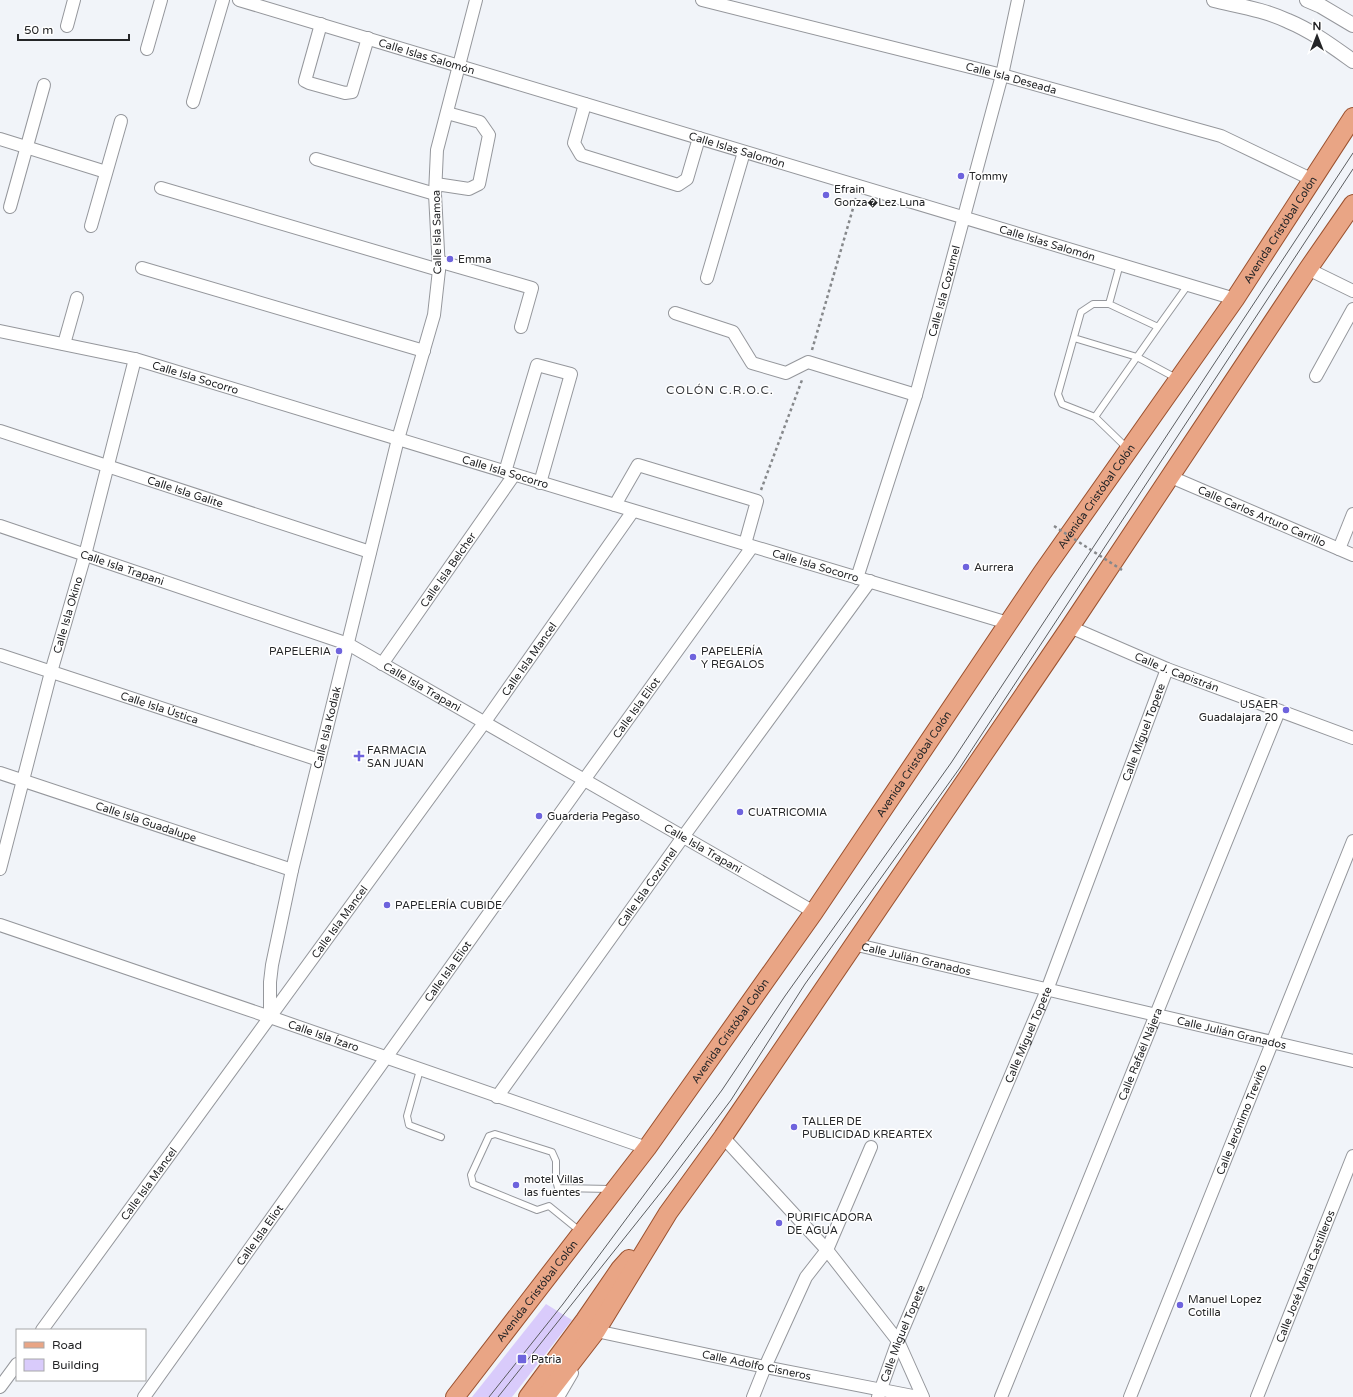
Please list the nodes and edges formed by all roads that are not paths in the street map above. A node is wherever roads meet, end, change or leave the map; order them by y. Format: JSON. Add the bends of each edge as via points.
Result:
{"nodes":[{"id":1,"x":74,"y":0,"type":"edge"},
{"id":2,"x":161,"y":0,"type":"edge"},
{"id":3,"x":223,"y":0,"type":"edge"},
{"id":4,"x":239,"y":0,"type":"edge"},
{"id":5,"x":476,"y":0,"type":"edge"},
{"id":6,"x":702,"y":0,"type":"edge"},
{"id":7,"x":1018,"y":0,"type":"edge"},
{"id":8,"x":1214,"y":0,"type":"edge"},
{"id":9,"x":1307,"y":0,"type":"edge"},
{"id":10,"x":321,"y":24,"type":"junction"},
{"id":11,"x":1353,"y":25,"type":"edge"},
{"id":12,"x":68,"y":26,"type":"dead end"},
{"id":13,"x":368,"y":38,"type":"junction"},
{"id":14,"x":147,"y":49,"type":"dead end"},
{"id":15,"x":1353,"y":61,"type":"edge"},
{"id":16,"x":460,"y":66,"type":"junction"},
{"id":17,"x":1002,"y":75,"type":"junction"},
{"id":18,"x":44,"y":85,"type":"dead end"},
{"id":19,"x":193,"y":102,"type":"dead end"},
{"id":20,"x":585,"y":104,"type":"junction"},
{"id":21,"x":447,"y":113,"type":"junction"},
{"id":22,"x":1353,"y":117,"type":"edge"},
{"id":23,"x":121,"y":121,"type":"dead end"},
{"id":24,"x":699,"y":138,"type":"junction"},
{"id":25,"x":0,"y":140,"type":"edge"},
{"id":26,"x":27,"y":148,"type":"junction"},
{"id":27,"x":744,"y":152,"type":"junction"},
{"id":28,"x":316,"y":159,"type":"dead end"},
{"id":29,"x":106,"y":172,"type":"junction"},
{"id":30,"x":1313,"y":180,"type":"junction"},
{"id":31,"x":161,"y":188,"type":"dead end"},
{"id":32,"x":435,"y":189,"type":"junction"},
{"id":33,"x":1353,"y":204,"type":"edge"},
{"id":34,"x":10,"y":207,"type":"dead end"},
{"id":35,"x":964,"y":218,"type":"junction"},
{"id":36,"x":91,"y":226,"type":"dead end"},
{"id":37,"x":1120,"y":264,"type":"junction"},
{"id":38,"x":439,"y":266,"type":"junction"},
{"id":39,"x":142,"y":268,"type":"dead end"},
{"id":40,"x":1308,"y":269,"type":"junction"},
{"id":41,"x":707,"y":278,"type":"dead end"},
{"id":42,"x":1188,"y":285,"type":"junction"},
{"id":43,"x":1353,"y":291,"type":"edge"},
{"id":44,"x":77,"y":298,"type":"dead end"},
{"id":45,"x":1236,"y":299,"type":"junction"},
{"id":46,"x":1109,"y":304,"type":"junction"},
{"id":47,"x":1353,"y":309,"type":"edge"},
{"id":48,"x":675,"y":313,"type":"dead end"},
{"id":49,"x":521,"y":327,"type":"dead end"},
{"id":50,"x":1158,"y":327,"type":"junction"},
{"id":51,"x":0,"y":331,"type":"edge"},
{"id":52,"x":1074,"y":338,"type":"junction"},
{"id":53,"x":64,"y":344,"type":"junction"},
{"id":54,"x":424,"y":351,"type":"junction"},
{"id":55,"x":1137,"y":357,"type":"junction"},
{"id":56,"x":135,"y":359,"type":"junction"},
{"id":57,"x":1316,"y":376,"type":"dead end"},
{"id":58,"x":1178,"y":379,"type":"junction"},
{"id":59,"x":916,"y":395,"type":"junction"},
{"id":60,"x":1095,"y":417,"type":"junction"},
{"id":61,"x":0,"y":431,"type":"edge"},
{"id":62,"x":398,"y":439,"type":"junction"},
{"id":63,"x":1129,"y":450,"type":"junction"},
{"id":64,"x":108,"y":466,"type":"junction"},
{"id":65,"x":510,"y":473,"type":"junction"},
{"id":66,"x":1171,"y":477,"type":"junction"},
{"id":67,"x":540,"y":482,"type":"junction"},
{"id":68,"x":615,"y":505,"type":"junction"},
{"id":69,"x":633,"y":511,"type":"junction"},
{"id":70,"x":1353,"y":514,"type":"edge"},
{"id":71,"x":0,"y":526,"type":"edge"},
{"id":72,"x":748,"y":545,"type":"junction"},
{"id":73,"x":1339,"y":549,"type":"junction"},
{"id":74,"x":370,"y":552,"type":"junction"},
{"id":75,"x":85,"y":555,"type":"junction"},
{"id":76,"x":1353,"y":555,"type":"edge"},
{"id":77,"x":857,"y":578,"type":"junction"},
{"id":78,"x":870,"y":581,"type":"junction"},
{"id":79,"x":1008,"y":623,"type":"junction"},
{"id":80,"x":1070,"y":627,"type":"junction"},
{"id":81,"x":348,"y":644,"type":"junction"},
{"id":82,"x":0,"y":655,"type":"edge"},
{"id":83,"x":382,"y":664,"type":"junction"},
{"id":84,"x":1167,"y":669,"type":"junction"},
{"id":85,"x":51,"y":672,"type":"junction"},
{"id":86,"x":1279,"y":711,"type":"junction"},
{"id":87,"x":484,"y":723,"type":"junction"},
{"id":88,"x":1353,"y":738,"type":"edge"},
{"id":89,"x":320,"y":760,"type":"junction"},
{"id":90,"x":0,"y":773,"type":"edge"},
{"id":91,"x":22,"y":780,"type":"junction"},
{"id":92,"x":584,"y":780,"type":"junction"},
{"id":93,"x":683,"y":837,"type":"junction"},
{"id":94,"x":1353,"y":841,"type":"edge"},
{"id":95,"x":0,"y":869,"type":"edge"},
{"id":96,"x":292,"y":870,"type":"junction"},
{"id":97,"x":814,"y":912,"type":"junction"},
{"id":98,"x":0,"y":925,"type":"edge"},
{"id":99,"x":853,"y":944,"type":"junction"},
{"id":100,"x":1047,"y":990,"type":"junction"},
{"id":101,"x":1155,"y":1015,"type":"junction"},
{"id":102,"x":270,"y":1017,"type":"junction"},
{"id":103,"x":1273,"y":1042,"type":"junction"},
{"id":104,"x":386,"y":1058,"type":"junction"},
{"id":105,"x":1353,"y":1060,"type":"edge"},
{"id":106,"x":420,"y":1070,"type":"junction"},
{"id":107,"x":497,"y":1097,"type":"junction"},
{"id":108,"x":441,"y":1137,"type":"dead end"},
{"id":109,"x":723,"y":1137,"type":"junction"},
{"id":110,"x":647,"y":1148,"type":"junction"},
{"id":111,"x":871,"y":1148,"type":"dead end"},
{"id":112,"x":1353,"y":1156,"type":"edge"},
{"id":113,"x":615,"y":1190,"type":"junction"},
{"id":114,"x":582,"y":1233,"type":"junction"},
{"id":115,"x":827,"y":1250,"type":"junction"},
{"id":116,"x":590,"y":1326,"type":"junction"},
{"id":117,"x":43,"y":1329,"type":"edge"},
{"id":118,"x":898,"y":1341,"type":"junction"},
{"id":119,"x":16,"y":1365,"type":"edge"},
{"id":120,"x":765,"y":1367,"type":"junction"},
{"id":121,"x":0,"y":1387,"type":"edge"},
{"id":122,"x":879,"y":1393,"type":"edge"},
{"id":123,"x":144,"y":1397,"type":"edge"},
{"id":124,"x":455,"y":1397,"type":"edge"},
{"id":125,"x":528,"y":1397,"type":"edge"},
{"id":126,"x":545,"y":1397,"type":"edge"},
{"id":127,"x":558,"y":1397,"type":"edge"},
{"id":128,"x":753,"y":1397,"type":"edge"},
{"id":129,"x":918,"y":1397,"type":"edge"},
{"id":130,"x":923,"y":1397,"type":"edge"},
{"id":131,"x":1001,"y":1397,"type":"edge"},
{"id":132,"x":1130,"y":1397,"type":"edge"},
{"id":133,"x":1257,"y":1397,"type":"edge"}],
"edges":[{"from":1,"to":12,"type":"street"},
{"from":2,"to":14,"type":"street"},
{"from":3,"to":19,"type":"street"},
{"from":4,"to":10,"type":"street","name":"Calle Islas Salomón"},
{"from":5,"to":16,"type":"street","name":"Calle Isla Samoa"},
{"from":6,"to":17,"type":"street","name":"Calle Isla Deseada"},
{"from":7,"to":17,"type":"street","name":"Calle Isla Cozumel"},
{"from":8,"to":15,"type":"street","via":[[1287,20],[1321,38]]},
{"from":9,"to":11,"type":"street"},
{"from":10,"to":13,"type":"street","name":"Calle Islas Salomón"},
{"from":10,"to":13,"type":"street","via":[[305,81],[310,83],[345,93],[352,92]]},
{"from":13,"to":16,"type":"street","name":"Calle Islas Salomón"},
{"from":16,"to":20,"type":"street","name":"Calle Islas Salomón"},
{"from":16,"to":21,"type":"street","name":"Calle Isla Samoa"},
{"from":17,"to":30,"type":"street","name":"Calle Isla Deseada","via":[[1221,136]]},
{"from":17,"to":35,"type":"street","name":"Calle Isla Cozumel"},
{"from":18,"to":26,"type":"street"},
{"from":20,"to":24,"type":"street","name":"Calle Islas Salomón"},
{"from":20,"to":24,"type":"street","via":[[574,143],[581,155],[655,178],[678,184],[687,179]]},
{"from":21,"to":32,"type":"street","name":"Calle Isla Samoa","via":[[437,150]]},
{"from":21,"to":32,"type":"street","via":[[480,122],[489,134],[479,184],[469,189]]},
{"from":22,"to":30,"type":"main road","name":"Avenida Cristóbal Colón"},
{"from":23,"to":29,"type":"street"},
{"from":24,"to":27,"type":"street","name":"Calle Islas Salomón"},
{"from":25,"to":26,"type":"street"},
{"from":26,"to":29,"type":"street"},
{"from":26,"to":34,"type":"street"},
{"from":27,"to":35,"type":"street","name":"Calle Islas Salomón"},
{"from":27,"to":41,"type":"street"},
{"from":28,"to":32,"type":"street"},
{"from":29,"to":36,"type":"street"},
{"from":30,"to":45,"type":"main road","name":"Avenida Cristóbal Colón"},
{"from":31,"to":38,"type":"street"},
{"from":32,"to":38,"type":"street","name":"Calle Isla Samoa"},
{"from":33,"to":40,"type":"main road"},
{"from":35,"to":37,"type":"street","name":"Calle Islas Salomón"},
{"from":35,"to":59,"type":"street","name":"Calle Isla Cozumel"},
{"from":37,"to":42,"type":"street","name":"Calle Islas Salomón"},
{"from":37,"to":46,"type":"lane"},
{"from":38,"to":49,"type":"street","via":[[532,288]]},
{"from":38,"to":54,"type":"street","name":"Calle Isla Samoa","via":[[434,315]]},
{"from":39,"to":54,"type":"street"},
{"from":40,"to":43,"type":"street"},
{"from":40,"to":66,"type":"main road"},
{"from":42,"to":45,"type":"street","name":"Calle Islas Salomón"},
{"from":42,"to":50,"type":"lane"},
{"from":44,"to":53,"type":"street"},
{"from":45,"to":58,"type":"main road","name":"Avenida Cristóbal Colón"},
{"from":46,"to":50,"type":"lane"},
{"from":46,"to":52,"type":"lane","via":[[1093,304],[1081,312]]},
{"from":47,"to":57,"type":"street"},
{"from":48,"to":59,"type":"street","via":[[733,332],[752,363],[786,373],[808,362]]},
{"from":50,"to":55,"type":"lane"},
{"from":51,"to":53,"type":"street","name":"Calle Isla Socorro"},
{"from":52,"to":55,"type":"lane"},
{"from":52,"to":60,"type":"lane","via":[[1058,394],[1062,404]]},
{"from":53,"to":56,"type":"street","name":"Calle Isla Socorro"},
{"from":54,"to":62,"type":"street","name":"Calle Isla Samoa"},
{"from":55,"to":58,"type":"lane"},
{"from":55,"to":60,"type":"lane"},
{"from":56,"to":62,"type":"street","name":"Calle Isla Socorro"},
{"from":56,"to":64,"type":"street","name":"Calle Isla Okino"},
{"from":58,"to":63,"type":"main road","name":"Avenida Cristóbal Colón"},
{"from":59,"to":77,"type":"street","name":"Calle Isla Cozumel"},
{"from":60,"to":63,"type":"lane"},
{"from":61,"to":64,"type":"street","name":"Calle Isla Galite"},
{"from":62,"to":65,"type":"street","name":"Calle Isla Socorro"},
{"from":62,"to":74,"type":"street","name":"Calle Isla Kodiak"},
{"from":63,"to":79,"type":"main road","name":"Avenida Cristóbal Colón"},
{"from":64,"to":74,"type":"street","name":"Calle Isla Galite"},
{"from":64,"to":75,"type":"street","name":"Calle Isla Okino"},
{"from":65,"to":67,"type":"street","name":"Calle Isla Socorro"},
{"from":65,"to":67,"type":"street","name":"Calle Isla Belcher","via":[[537,365],[571,374]]},
{"from":65,"to":83,"type":"street","name":"Calle Isla Belcher"},
{"from":66,"to":73,"type":"street","name":"Calle Carlos Arturo Carrillo"},
{"from":66,"to":80,"type":"main road"},
{"from":67,"to":68,"type":"street","name":"Calle Isla Socorro"},
{"from":68,"to":69,"type":"street","name":"Calle Isla Socorro"},
{"from":68,"to":72,"type":"street","via":[[638,465],[757,501]]},
{"from":69,"to":72,"type":"street","name":"Calle Isla Socorro"},
{"from":69,"to":87,"type":"street","name":"Calle Isla Mancel"},
{"from":70,"to":73,"type":"street"},
{"from":71,"to":75,"type":"street","name":"Calle Isla Trapani"},
{"from":72,"to":77,"type":"street","name":"Calle Isla Socorro"},
{"from":72,"to":92,"type":"street","name":"Calle Isla Eliot"},
{"from":73,"to":76,"type":"street","name":"Calle Carlos Arturo Carrillo"},
{"from":74,"to":81,"type":"street","name":"Calle Isla Kodiak"},
{"from":75,"to":81,"type":"street","name":"Calle Isla Trapani"},
{"from":75,"to":85,"type":"street","name":"Calle Isla Okino"},
{"from":77,"to":78,"type":"street","name":"Calle Isla Socorro"},
{"from":78,"to":79,"type":"street","name":"Calle Isla Socorro"},
{"from":78,"to":93,"type":"street","name":"Calle Isla Cozumel"},
{"from":79,"to":97,"type":"main road","name":"Avenida Cristóbal Colón"},
{"from":80,"to":84,"type":"street","name":"Calle J. Capistrán"},
{"from":80,"to":99,"type":"main road"},
{"from":81,"to":83,"type":"street","name":"Calle Isla Trapani"},
{"from":81,"to":89,"type":"street","name":"Calle Isla Kodiak"},
{"from":82,"to":85,"type":"street","name":"Calle Isla Ústica"},
{"from":83,"to":87,"type":"street","name":"Calle Isla Trapani"},
{"from":84,"to":86,"type":"street","name":"Calle J. Capistrán"},
{"from":84,"to":100,"type":"street","name":"Calle Miguel Topete"},
{"from":85,"to":89,"type":"street","name":"Calle Isla Ústica"},
{"from":85,"to":91,"type":"street","name":"Calle Isla Okino"},
{"from":86,"to":88,"type":"street","name":"Calle J. Capistrán"},
{"from":86,"to":101,"type":"street","name":"Calle Rafaél Nájera"},
{"from":87,"to":92,"type":"street","name":"Calle Isla Trapani"},
{"from":87,"to":102,"type":"street","name":"Calle Isla Mancel"},
{"from":89,"to":96,"type":"street","name":"Calle Isla Kodiak"},
{"from":90,"to":91,"type":"street","name":"Calle Isla Guadalupe"},
{"from":91,"to":95,"type":"street","name":"Calle Isla Okino"},
{"from":91,"to":96,"type":"street","name":"Calle Isla Guadalupe"},
{"from":92,"to":93,"type":"street","name":"Calle Isla Trapani"},
{"from":92,"to":104,"type":"street","name":"Calle Isla Eliot"},
{"from":93,"to":97,"type":"street","name":"Calle Isla Trapani"},
{"from":93,"to":107,"type":"street","name":"Calle Isla Cozumel"},
{"from":94,"to":103,"type":"street","name":"Calle Jerónimo Treviño"},
{"from":96,"to":102,"type":"street","name":"Calle Isla Kodiak","via":[[272,965]]},
{"from":97,"to":110,"type":"main road","name":"Avenida Cristóbal Colón"},
{"from":98,"to":102,"type":"street","name":"Calle Isla Ízaro"},
{"from":99,"to":100,"type":"street","name":"Calle Julián Granados"},
{"from":99,"to":109,"type":"main road"},
{"from":100,"to":101,"type":"street","name":"Calle Julián Granados"},
{"from":100,"to":118,"type":"street","name":"Calle Miguel Topete"},
{"from":101,"to":103,"type":"street","name":"Calle Julián Granados"},
{"from":101,"to":131,"type":"street","name":"Calle Rafaél Nájera"},
{"from":102,"to":104,"type":"street","name":"Calle Isla Ízaro"},
{"from":102,"to":117,"type":"street","name":"Calle Isla Mancel"},
{"from":103,"to":105,"type":"street","name":"Calle Julián Granados"},
{"from":103,"to":132,"type":"street","name":"Calle Jerónimo Treviño"},
{"from":104,"to":106,"type":"street","name":"Calle Isla Ízaro"},
{"from":104,"to":123,"type":"street","name":"Calle Isla Eliot"},
{"from":106,"to":107,"type":"street","name":"Calle Isla Ízaro"},
{"from":106,"to":108,"type":"lane","via":[[407,1116],[409,1125]]},
{"from":107,"to":110,"type":"street","name":"Calle Isla Ízaro"},
{"from":109,"to":115,"type":"street"},
{"from":109,"to":116,"type":"main road","via":[[668,1213],[620,1269]]},
{"from":110,"to":113,"type":"main road","name":"Avenida Cristóbal Colón"},
{"from":111,"to":115,"type":"street"},
{"from":112,"to":133,"type":"street","name":"Calle José María Castilleros"},
{"from":113,"to":114,"type":"main road","name":"Avenida Cristóbal Colón"},
{"from":113,"to":114,"type":"lane","via":[[558,1188],[556,1161],[552,1152],[495,1134],[489,1136],[471,1175],[473,1184],[537,1210],[549,1206]]},
{"from":114,"to":124,"type":"main road","name":"Avenida Cristóbal Colón"},
{"from":115,"to":118,"type":"street"},
{"from":115,"to":120,"type":"street","via":[[806,1277]]},
{"from":116,"to":120,"type":"street","name":"Calle Adolfo Cisneros"},
{"from":116,"to":125,"type":"main road"},
{"from":116,"to":126,"type":"main road"},
{"from":116,"to":127,"type":"street"},
{"from":118,"to":122,"type":"street","name":"Calle Miguel Topete"},
{"from":118,"to":130,"type":"street"},
{"from":119,"to":121,"type":"street"},
{"from":120,"to":122,"type":"street","name":"Calle Adolfo Cisneros"},
{"from":120,"to":128,"type":"street"},
{"from":122,"to":129,"type":"street","name":"Calle Adolfo Cisneros"}]}
